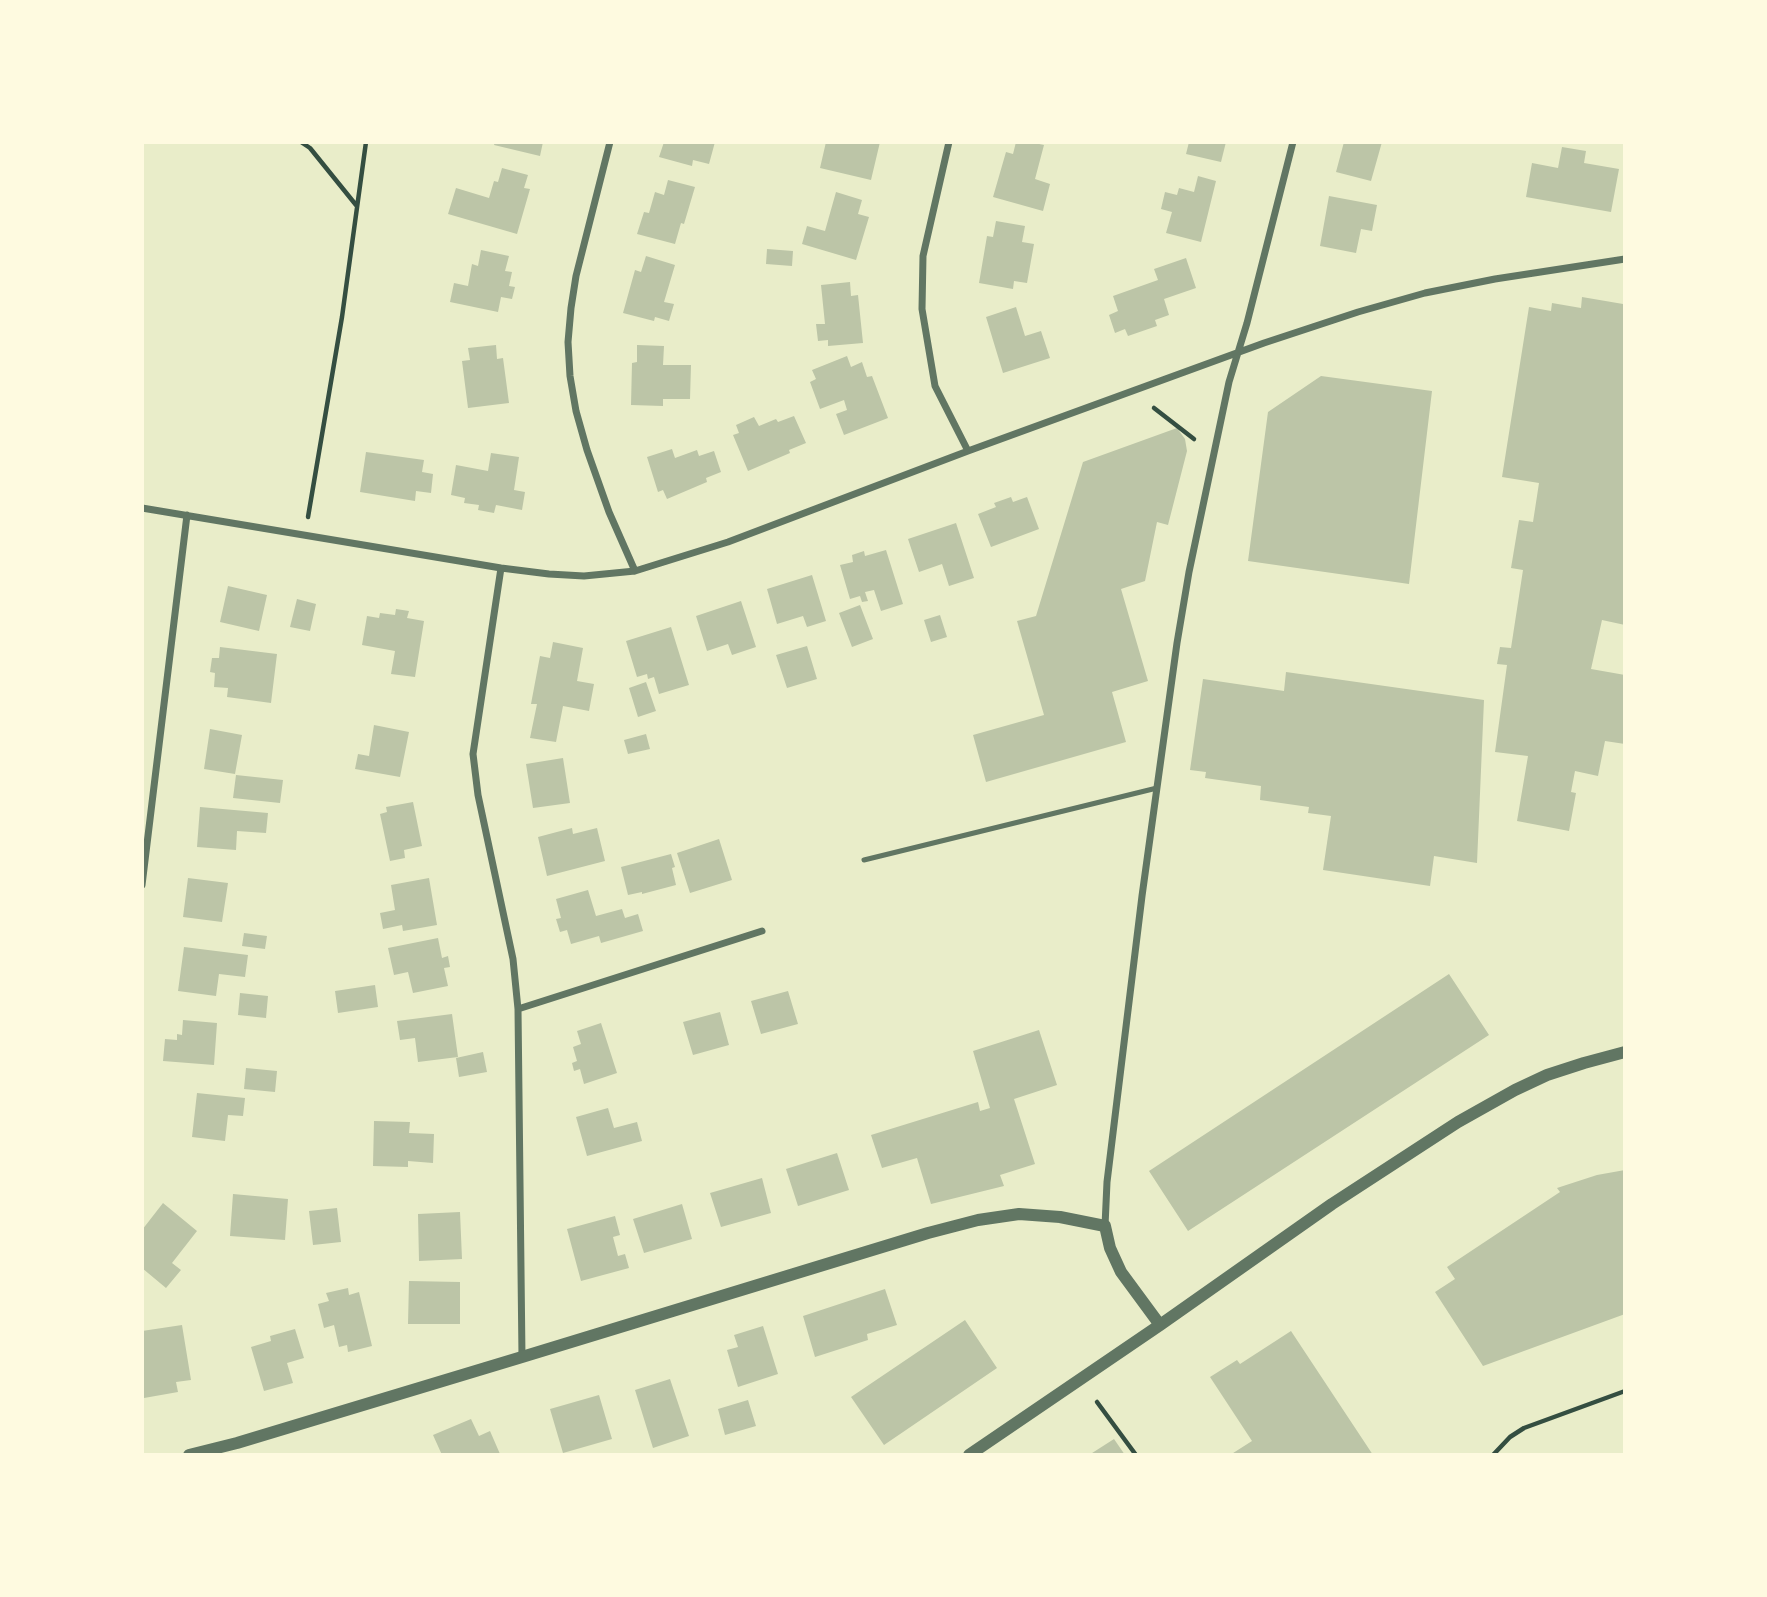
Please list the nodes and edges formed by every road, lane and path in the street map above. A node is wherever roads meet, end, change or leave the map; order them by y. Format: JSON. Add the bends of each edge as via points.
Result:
{"nodes":[{"id":1,"x":301,"y":142,"type":"edge"},
{"id":2,"x":366,"y":142,"type":"edge"},
{"id":3,"x":610,"y":142,"type":"edge"},
{"id":4,"x":949,"y":142,"type":"edge"},
{"id":5,"x":1293,"y":142,"type":"edge"},
{"id":6,"x":357,"y":206,"type":"junction"},
{"id":7,"x":1625,"y":259,"type":"edge"},
{"id":8,"x":1238,"y":353,"type":"junction"},
{"id":9,"x":1154,"y":408,"type":"dead end"},
{"id":10,"x":1194,"y":439,"type":"dead end"},
{"id":11,"x":968,"y":451,"type":"junction"},
{"id":12,"x":142,"y":508,"type":"edge"},
{"id":13,"x":187,"y":515,"type":"junction"},
{"id":14,"x":305,"y":535,"type":"junction"},
{"id":15,"x":501,"y":568,"type":"junction"},
{"id":16,"x":635,"y":570,"type":"junction"},
{"id":17,"x":1157,"y":788,"type":"junction"},
{"id":18,"x":863,"y":860,"type":"dead end"},
{"id":19,"x":142,"y":885,"type":"edge"},
{"id":20,"x":762,"y":931,"type":"dead end"},
{"id":21,"x":518,"y":1009,"type":"junction"},
{"id":22,"x":1625,"y":1052,"type":"edge"},
{"id":23,"x":1105,"y":1226,"type":"junction"},
{"id":24,"x":1160,"y":1325,"type":"junction"},
{"id":25,"x":522,"y":1357,"type":"junction"},
{"id":26,"x":1625,"y":1391,"type":"edge"},
{"id":27,"x":1097,"y":1402,"type":"dead end"},
{"id":28,"x":189,"y":1455,"type":"edge"},
{"id":29,"x":969,"y":1455,"type":"edge"},
{"id":30,"x":1136,"y":1455,"type":"edge"},
{"id":31,"x":1493,"y":1455,"type":"edge"}],
"edges":[{"from":1,"to":6,"type":"path"},
{"from":2,"to":6,"type":"path"},
{"from":3,"to":16,"type":"street","via":[[576,276],[568,342],[576,411],[587,450]]},
{"from":4,"to":11,"type":"street","via":[[923,256],[922,309],[935,386]]},
{"from":5,"to":8,"type":"street"},
{"from":6,"to":14,"type":"path"},
{"from":7,"to":8,"type":"street","via":[[1425,293]]},
{"from":8,"to":11,"type":"street"},
{"from":8,"to":17,"type":"street","via":[[1189,572]]},
{"from":9,"to":10,"type":"path"},
{"from":11,"to":16,"type":"street","via":[[729,542]]},
{"from":12,"to":13,"type":"street"},
{"from":13,"to":14,"type":"street"},
{"from":13,"to":19,"type":"street"},
{"from":14,"to":15,"type":"street"},
{"from":15,"to":16,"type":"street","via":[[584,576]]},
{"from":15,"to":21,"type":"street","via":[[473,754],[513,959]]},
{"from":17,"to":18,"type":"lane"},
{"from":17,"to":23,"type":"street"},
{"from":20,"to":21,"type":"street"},
{"from":21,"to":25,"type":"street"},
{"from":22,"to":24,"type":"street","via":[[1547,1075],[1458,1122],[1343,1196]]},
{"from":23,"to":24,"type":"street","via":[[1121,1272]]},
{"from":23,"to":25,"type":"street","via":[[1019,1214],[978,1220]]},
{"from":24,"to":29,"type":"street"},
{"from":25,"to":28,"type":"street"},
{"from":26,"to":31,"type":"path","via":[[1524,1427]]},
{"from":27,"to":30,"type":"path"}]}
